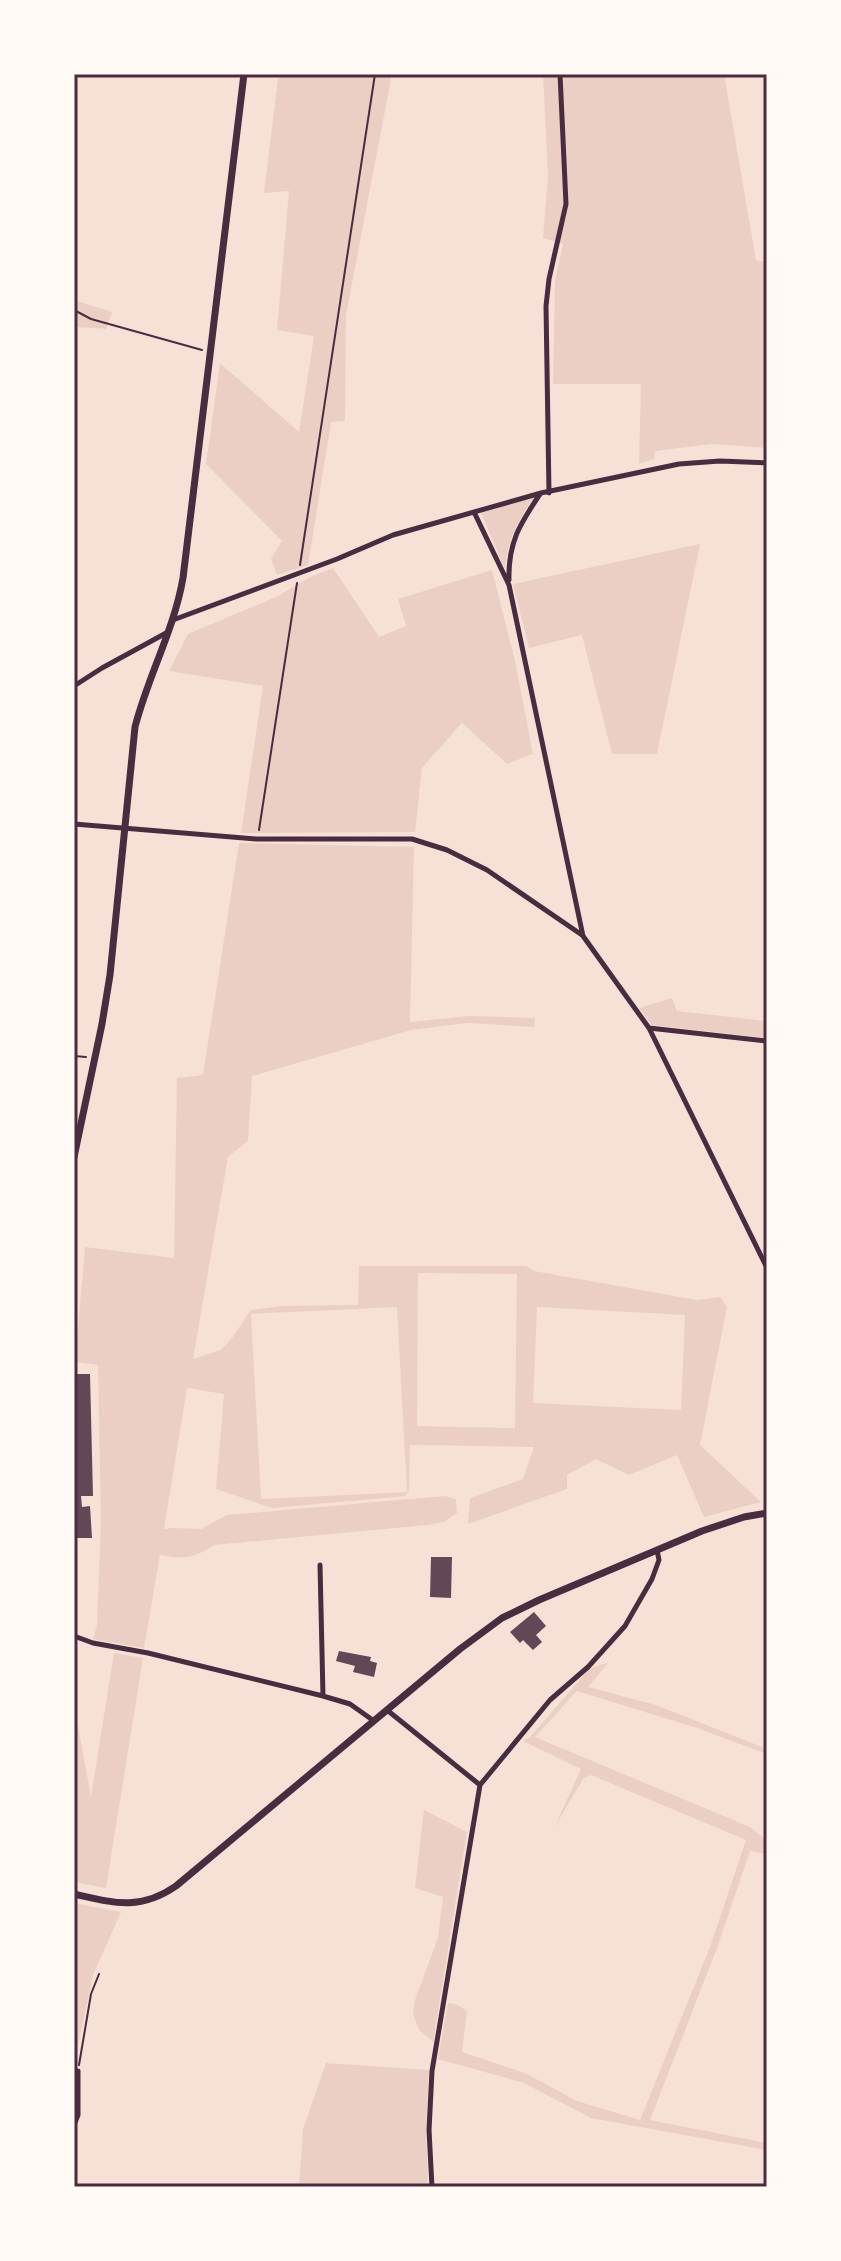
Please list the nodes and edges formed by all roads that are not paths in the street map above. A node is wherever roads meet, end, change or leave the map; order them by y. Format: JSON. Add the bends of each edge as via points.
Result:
{"nodes":[{"id":1,"x":244,"y":74,"type":"edge"},
{"id":2,"x":560,"y":74,"type":"edge"},
{"id":3,"x":767,"y":463,"type":"edge"},
{"id":4,"x":541,"y":493,"type":"junction"},
{"id":5,"x":549,"y":493,"type":"junction"},
{"id":6,"x":474,"y":512,"type":"junction"},
{"id":7,"x":509,"y":585,"type":"junction"},
{"id":8,"x":172,"y":621,"type":"junction"},
{"id":9,"x":168,"y":632,"type":"junction"},
{"id":10,"x":74,"y":686,"type":"edge"},
{"id":11,"x":74,"y":824,"type":"edge"},
{"id":12,"x":123,"y":827,"type":"junction"},
{"id":13,"x":583,"y":936,"type":"junction"},
{"id":14,"x":649,"y":1028,"type":"junction"},
{"id":15,"x":767,"y":1041,"type":"edge"},
{"id":16,"x":74,"y":1157,"type":"edge"},
{"id":17,"x":767,"y":1268,"type":"edge"},
{"id":18,"x":767,"y":1513,"type":"edge"},
{"id":19,"x":657,"y":1550,"type":"junction"},
{"id":20,"x":320,"y":1565,"type":"dead end"},
{"id":21,"x":74,"y":1636,"type":"edge"},
{"id":22,"x":323,"y":1696,"type":"junction"},
{"id":23,"x":387,"y":1710,"type":"junction"},
{"id":24,"x":374,"y":1721,"type":"junction"},
{"id":25,"x":480,"y":1785,"type":"junction"},
{"id":26,"x":74,"y":1894,"type":"edge"},
{"id":27,"x":78,"y":2071,"type":"road end"},
{"id":28,"x":74,"y":2125,"type":"edge"},
{"id":29,"x":432,"y":2187,"type":"edge"}],
"edges":[{"from":1,"to":8,"type":"street","via":[[183,578]]},
{"from":2,"to":5,"type":"street","via":[[566,204],[546,306]]},
{"from":3,"to":5,"type":"street","via":[[679,464]]},
{"from":4,"to":5,"type":"street"},
{"from":4,"to":6,"type":"street"},
{"from":4,"to":7,"type":"street","via":[[519,526],[508,557]]},
{"from":6,"to":7,"type":"street"},
{"from":6,"to":8,"type":"street","via":[[393,535]]},
{"from":7,"to":13,"type":"street"},
{"from":8,"to":9,"type":"street"},
{"from":9,"to":10,"type":"street"},
{"from":9,"to":12,"type":"street","via":[[135,727]]},
{"from":11,"to":12,"type":"street"},
{"from":12,"to":13,"type":"street","via":[[257,839],[412,839],[487,870]]},
{"from":12,"to":16,"type":"street","via":[[110,975]]},
{"from":13,"to":14,"type":"street"},
{"from":14,"to":15,"type":"street"},
{"from":14,"to":17,"type":"street"},
{"from":18,"to":19,"type":"street","via":[[720,1524]]},
{"from":19,"to":23,"type":"street","via":[[502,1618]]},
{"from":19,"to":25,"type":"street","via":[[652,1579],[625,1626],[550,1700]]},
{"from":20,"to":22,"type":"street"},
{"from":21,"to":22,"type":"street"},
{"from":22,"to":24,"type":"street","via":[[350,1704]]},
{"from":23,"to":24,"type":"street"},
{"from":23,"to":25,"type":"street"},
{"from":24,"to":26,"type":"street","via":[[159,1897],[127,1904]]},
{"from":25,"to":29,"type":"street","via":[[432,2071]]},
{"from":27,"to":28,"type":"street"}]}
